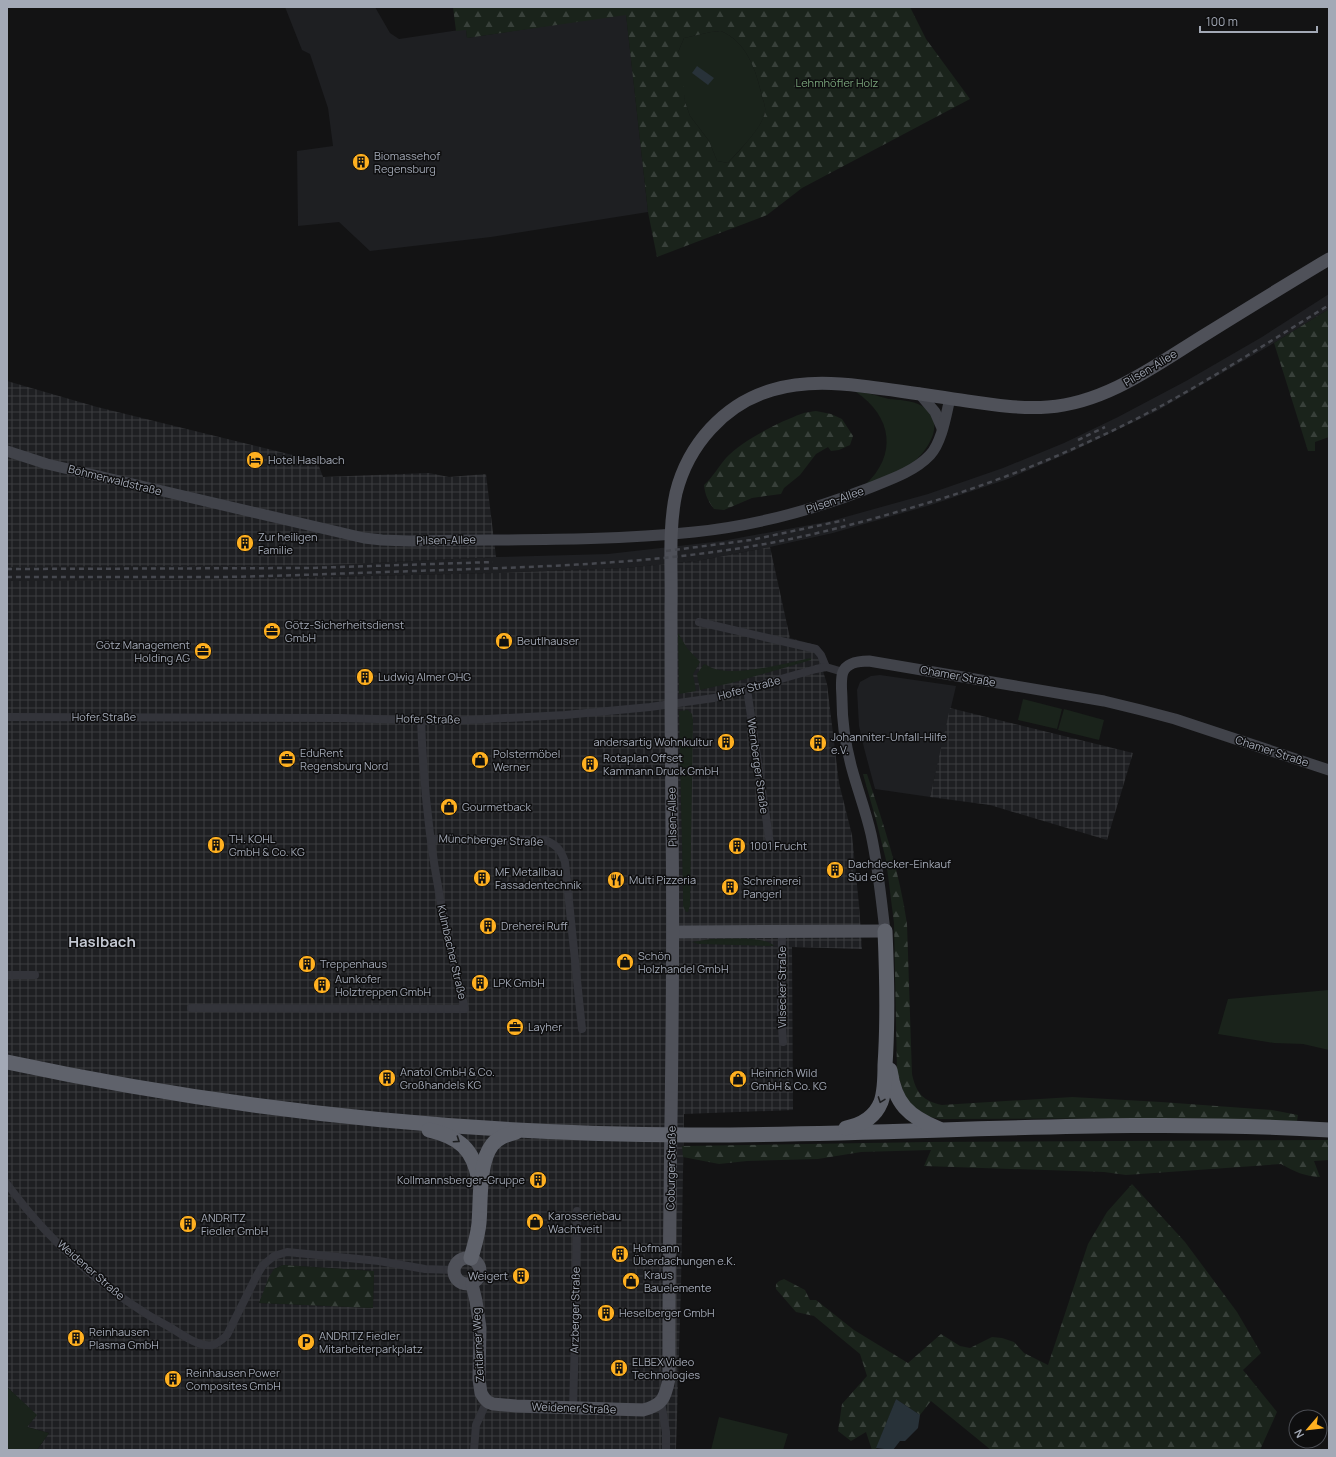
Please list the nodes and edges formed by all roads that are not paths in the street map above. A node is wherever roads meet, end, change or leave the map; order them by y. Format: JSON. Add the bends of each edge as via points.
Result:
{"nodes":[{"id":1,"x":1329,"y":259,"type":"edge"},
{"id":2,"x":919,"y":394,"type":"junction"},
{"id":3,"x":950,"y":398,"type":"junction"},
{"id":4,"x":942,"y":428,"type":"junction"},
{"id":5,"x":7,"y":451,"type":"edge"},
{"id":6,"x":225,"y":506,"type":"joint"},
{"id":7,"x":699,"y":622,"type":"dead end"},
{"id":8,"x":826,"y":667,"type":"junction"},
{"id":9,"x":843,"y":672,"type":"junction"},
{"id":10,"x":748,"y":689,"type":"junction"},
{"id":11,"x":7,"y":716,"type":"edge"},
{"id":12,"x":421,"y":719,"type":"junction"},
{"id":13,"x":1329,"y":770,"type":"edge"},
{"id":14,"x":431,"y":839,"type":"junction"},
{"id":15,"x":770,"y":844,"type":"dead end"},
{"id":16,"x":885,"y":931,"type":"junction"},
{"id":17,"x":674,"y":932,"type":"junction"},
{"id":18,"x":782,"y":932,"type":"junction"},
{"id":19,"x":7,"y":975,"type":"edge"},
{"id":20,"x":35,"y":975,"type":"dead end"},
{"id":21,"x":191,"y":1008,"type":"dead end"},
{"id":22,"x":582,"y":1029,"type":"dead end"},
{"id":23,"x":783,"y":1042,"type":"dead end"},
{"id":24,"x":886,"y":1047,"type":"junction"},
{"id":25,"x":7,"y":1062,"type":"edge"},
{"id":26,"x":393,"y":1121,"type":"junction"},
{"id":27,"x":524,"y":1130,"type":"junction"},
{"id":28,"x":942,"y":1130,"type":"junction"},
{"id":29,"x":1329,"y":1130,"type":"edge"},
{"id":30,"x":823,"y":1133,"type":"junction"},
{"id":31,"x":480,"y":1186,"type":"junction"},
{"id":32,"x":8,"y":1188,"type":"edge"},
{"id":33,"x":577,"y":1211,"type":"dead end"},
{"id":34,"x":470,"y":1258,"type":"junction"},
{"id":35,"x":454,"y":1270,"type":"junction"},
{"id":36,"x":472,"y":1284,"type":"junction"},
{"id":37,"x":487,"y":1400,"type":"junction"},
{"id":38,"x":661,"y":1402,"type":"junction"},
{"id":39,"x":573,"y":1409,"type":"junction"},
{"id":40,"x":474,"y":1450,"type":"edge"},
{"id":41,"x":666,"y":1450,"type":"edge"}],
"edges":[{"from":1,"to":3,"type":"main road","name":"Pilsen-Allee","via":[[1144,373],[1090,399],[1067,405],[1028,407]]},
{"from":2,"to":3,"type":"main road","name":"Pilsen-Allee"},
{"from":2,"to":4,"type":"street","via":[[935,412]]},
{"from":2,"to":17,"type":"main road","name":"Pilsen-Allee","via":[[838,383],[808,383],[771,390],[753,397],[723,417],[700,441],[685,467],[676,494],[671,540]]},
{"from":3,"to":4,"type":"street","name":"Pilsen-Allee"},
{"from":4,"to":6,"type":"street","name":"Pilsen-Allee","via":[[931,454],[899,476],[810,509],[720,529],[694,532],[622,538],[376,540]]},
{"from":5,"to":6,"type":"street","name":"Böhmerwaldstraße","via":[[47,464]]},
{"from":7,"to":8,"type":"street","via":[[816,649]]},
{"from":8,"to":9,"type":"street"},
{"from":8,"to":10,"type":"street","name":"Hofer Straße"},
{"from":9,"to":13,"type":"street","name":"Chamer Straße","via":[[853,663],[869,661],[1104,701],[1175,719]]},
{"from":9,"to":16,"type":"street","via":[[842,706],[845,735],[871,834]]},
{"from":10,"to":12,"type":"street","name":"Hofer Straße","via":[[714,698],[672,704],[565,715]]},
{"from":10,"to":15,"type":"street","name":"Wernberger Straße"},
{"from":11,"to":12,"type":"street","name":"Hofer Straße"},
{"from":12,"to":14,"type":"street","name":"Kulmbacher Straße","via":[[423,772]]},
{"from":14,"to":21,"type":"street","name":"Kulmbacher Straße","via":[[440,898],[465,1009]]},
{"from":14,"to":22,"type":"street","name":"Münchberger Straße","via":[[545,840],[558,847],[565,862]]},
{"from":16,"to":18,"type":"main road"},
{"from":16,"to":24,"type":"highway"},
{"from":17,"to":18,"type":"main road"},
{"from":17,"to":38,"type":"main road","name":"Coburger Straße","via":[[669,1378]]},
{"from":18,"to":23,"type":"street","name":"Vilsecker Straße"},
{"from":19,"to":20,"type":"street"},
{"from":24,"to":28,"type":"highway","via":[[892,1083],[898,1099],[913,1116]]},
{"from":24,"to":30,"type":"highway","one_way":true,"via":[[884,1091],[872,1116],[850,1127]]},
{"from":25,"to":26,"type":"highway","via":[[189,1096]]},
{"from":26,"to":27,"type":"highway"},
{"from":26,"to":31,"type":"highway","one_way":true,"via":[[443,1133],[463,1145],[476,1165]]},
{"from":27,"to":30,"type":"highway","via":[[693,1135]]},
{"from":27,"to":31,"type":"highway","via":[[506,1135],[492,1144],[488,1150]]},
{"from":28,"to":29,"type":"highway","via":[[1098,1126],[1234,1126]]},
{"from":28,"to":30,"type":"highway"},
{"from":31,"to":34,"type":"highway","via":[[479,1224]]},
{"from":32,"to":35,"type":"street","name":"Weidener Straße","via":[[53,1237],[102,1282],[142,1311],[200,1344],[213,1345],[222,1341],[263,1265],[274,1256],[287,1252]]},
{"from":33,"to":39,"type":"street","name":"Arzberger Straße"},
{"from":34,"to":35,"type":"main road","via":[[460,1260]]},
{"from":34,"to":36,"type":"main road","via":[[478,1264],[480,1271],[478,1279]]},
{"from":35,"to":36,"type":"main road","via":[[455,1278],[461,1283]]},
{"from":36,"to":37,"type":"main road","name":"Zeitlarner Weg","via":[[480,1328],[479,1379],[482,1393]]},
{"from":37,"to":39,"type":"main road","name":"Weidener Straße","via":[[493,1404]]},
{"from":37,"to":40,"type":"street","via":[[476,1425]]},
{"from":38,"to":39,"type":"main road","name":"Weidener Straße","via":[[643,1410]]},
{"from":38,"to":41,"type":"street"}]}
